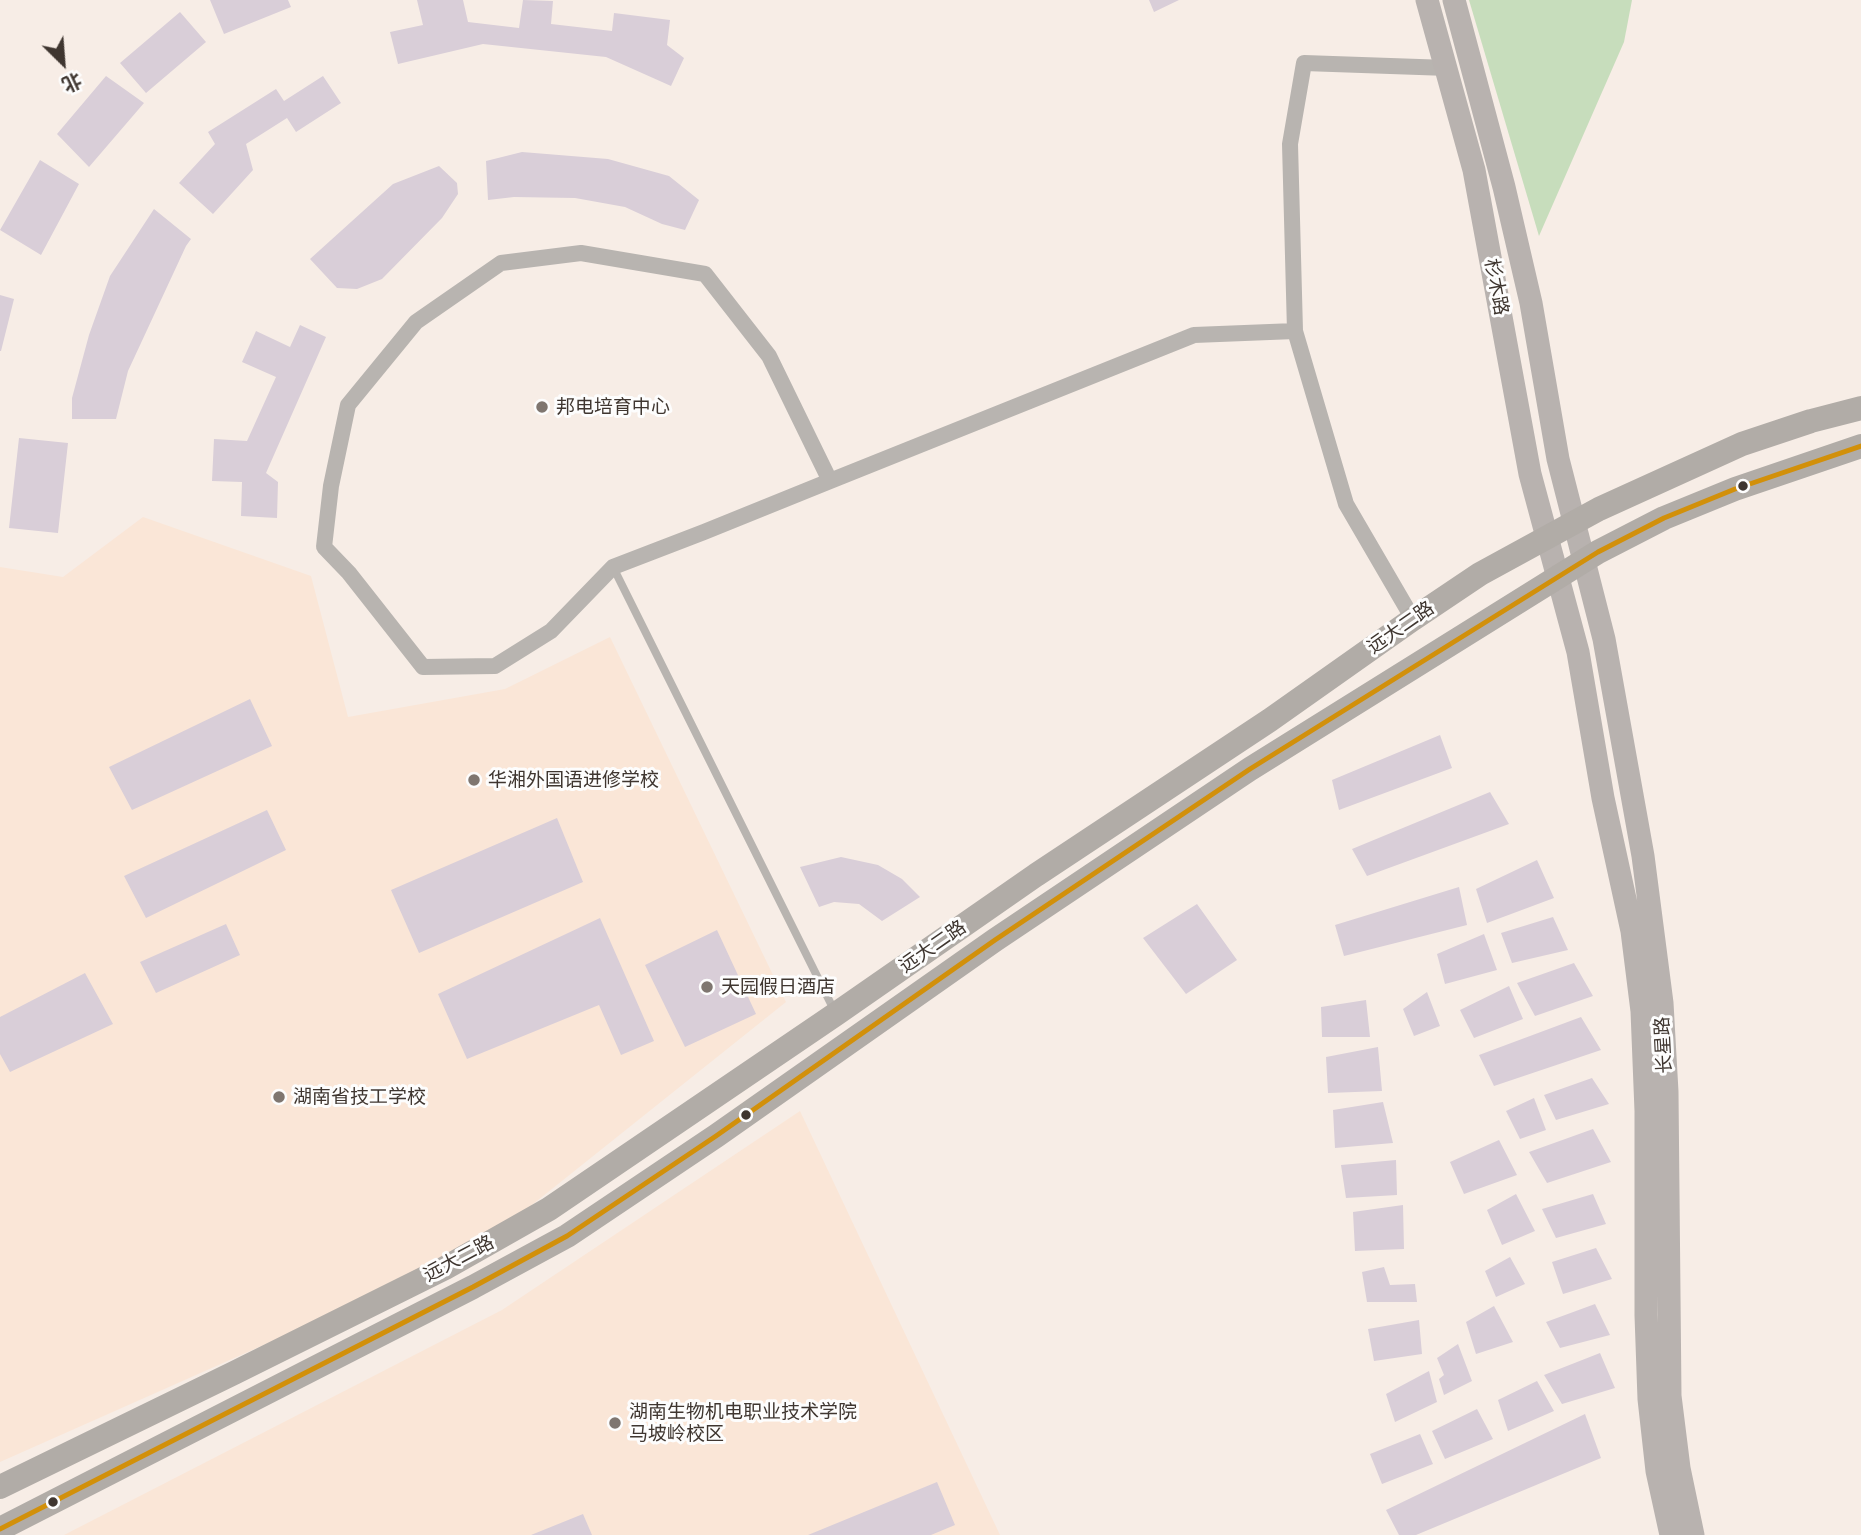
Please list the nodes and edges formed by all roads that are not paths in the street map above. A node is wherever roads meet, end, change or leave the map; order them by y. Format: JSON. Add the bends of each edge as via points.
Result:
{"nodes":[{"id":1,"x":1427,"y":0,"type":"edge"},
{"id":2,"x":1454,"y":0,"type":"edge"},
{"id":3,"x":1448,"y":68,"type":"junction"},
{"id":4,"x":1296,"y":331,"type":"junction"},
{"id":5,"x":1861,"y":408,"type":"edge"},
{"id":6,"x":1861,"y":446,"type":"edge"},
{"id":7,"x":830,"y":481,"type":"junction"},
{"id":8,"x":1574,"y":522,"type":"junction"},
{"id":9,"x":1546,"y":537,"type":"junction"},
{"id":10,"x":1584,"y":561,"type":"junction"},
{"id":11,"x":613,"y":567,"type":"junction"},
{"id":12,"x":1556,"y":577,"type":"junction"},
{"id":13,"x":1413,"y":619,"type":"junction"},
{"id":14,"x":836,"y":1014,"type":"junction"},
{"id":15,"x":0,"y":1487,"type":"edge"},
{"id":16,"x":0,"y":1529,"type":"edge"},
{"id":17,"x":1671,"y":1535,"type":"edge"},
{"id":18,"x":1693,"y":1535,"type":"edge"}],
"edges":[{"from":1,"to":3,"type":"main road","name":"杉木路"},
{"from":2,"to":8,"type":"main road","name":"杉木路","via":[[1531,303],[1558,459]]},
{"from":3,"to":4,"type":"street","via":[[1304,63],[1290,144]]},
{"from":3,"to":9,"type":"main road","name":"杉木路","via":[[1474,170],[1530,474]]},
{"from":4,"to":7,"type":"street","via":[[1194,335]]},
{"from":4,"to":13,"type":"street","via":[[1346,504]]},
{"from":5,"to":8,"type":"main road","name":"远大二路","via":[[1742,444]]},
{"from":6,"to":10,"type":"main road","name":"远大二路","via":[[1664,518]]},
{"from":7,"to":11,"type":"street"},
{"from":7,"to":11,"type":"street","via":[[769,356],[705,274],[580,253],[501,263],[416,322],[348,405],[324,547],[423,667],[495,666],[551,631]]},
{"from":8,"to":9,"type":"main road","name":"远大二路"},
{"from":8,"to":10,"type":"main road","name":"杉木路"},
{"from":9,"to":12,"type":"main road","name":"杉木路"},
{"from":9,"to":13,"type":"main road","name":"远大二路"},
{"from":10,"to":12,"type":"main road","name":"远大二路"},
{"from":10,"to":18,"type":"main road","name":"长星路","via":[[1604,639],[1643,856],[1662,1003],[1670,1396]]},
{"from":11,"to":14,"type":"lane"},
{"from":12,"to":16,"type":"main road","name":"远大二路","via":[[1250,769],[567,1236]]},
{"from":12,"to":17,"type":"main road","name":"长星路","via":[[1578,652],[1632,931],[1640,997],[1649,1399],[1657,1471]]},
{"from":13,"to":14,"type":"main road","name":"远大二路"},
{"from":14,"to":15,"type":"main road","name":"远大二路","via":[[549,1209],[445,1268]]}]}
